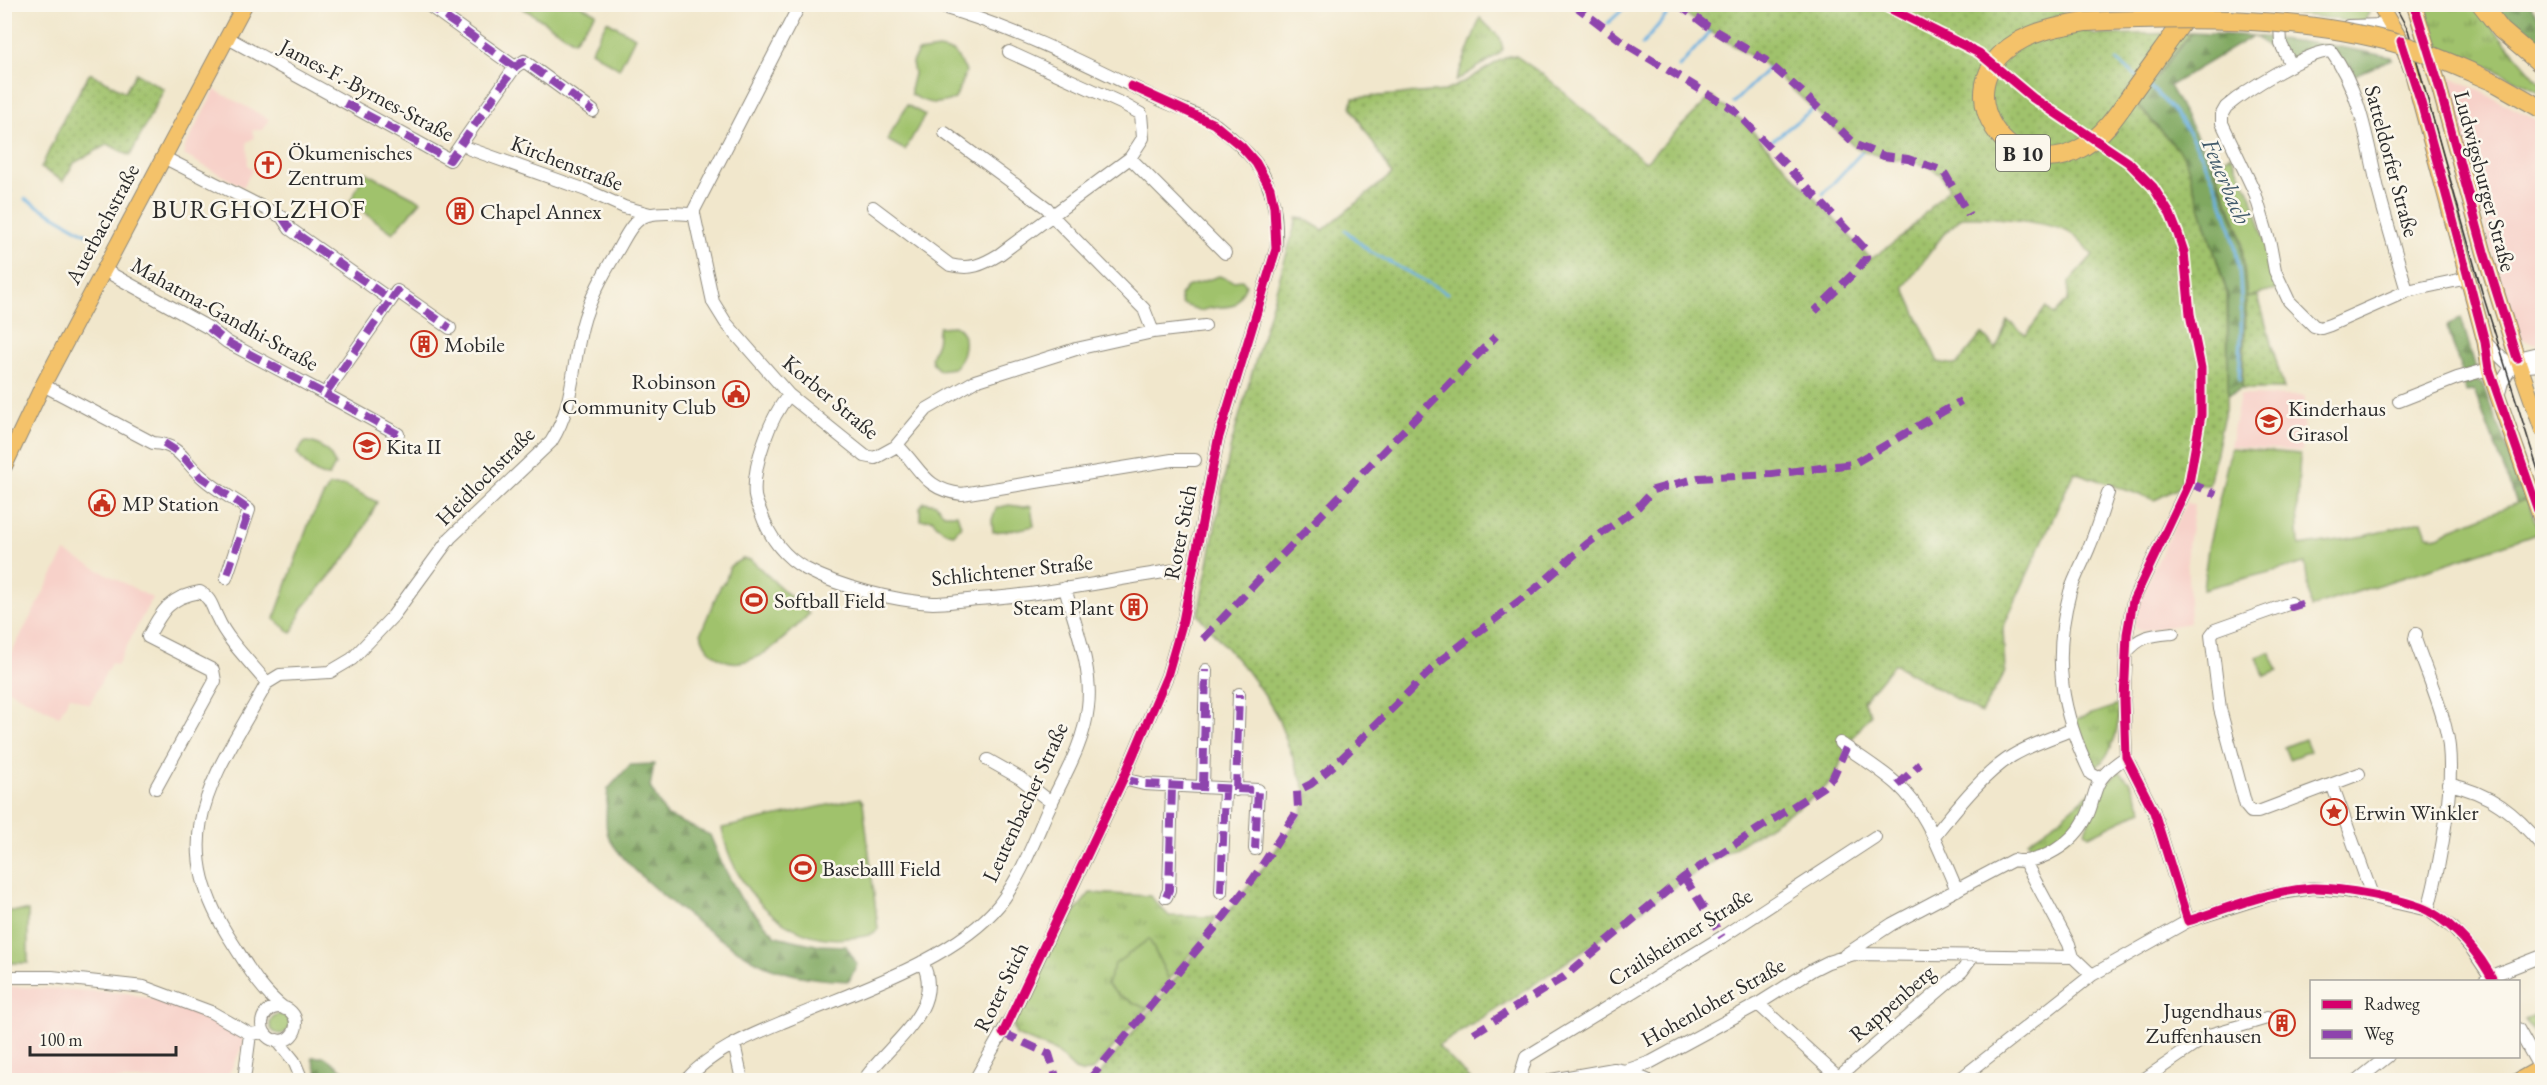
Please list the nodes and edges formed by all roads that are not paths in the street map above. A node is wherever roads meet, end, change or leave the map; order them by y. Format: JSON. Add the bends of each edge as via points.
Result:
{"nodes":[{"id":1,"x":245,"y":4,"type":"edge"},
{"id":2,"x":427,"y":4,"type":"edge"},
{"id":3,"x":932,"y":4,"type":"edge"},
{"id":4,"x":2195,"y":4,"type":"edge"},
{"id":5,"x":2378,"y":4,"type":"edge"},
{"id":6,"x":2414,"y":4,"type":"edge"},
{"id":7,"x":2481,"y":4,"type":"edge"},
{"id":8,"x":799,"y":6,"type":"edge"},
{"id":9,"x":2367,"y":26,"type":"junction"},
{"id":10,"x":2394,"y":28,"type":"junction"},
{"id":11,"x":228,"y":38,"type":"junction"},
{"id":12,"x":1009,"y":52,"type":"dead end"},
{"id":13,"x":2291,"y":65,"type":"junction"},
{"id":14,"x":2542,"y":65,"type":"edge"},
{"id":15,"x":515,"y":67,"type":"junction"},
{"id":16,"x":2542,"y":109,"type":"edge"},
{"id":17,"x":593,"y":111,"type":"dead end"},
{"id":18,"x":945,"y":134,"type":"dead end"},
{"id":19,"x":470,"y":149,"type":"dead end"},
{"id":20,"x":163,"y":157,"type":"junction"},
{"id":21,"x":1130,"y":158,"type":"junction"},
{"id":22,"x":873,"y":207,"type":"dead end"},
{"id":23,"x":650,"y":214,"type":"junction"},
{"id":24,"x":694,"y":214,"type":"junction"},
{"id":25,"x":1053,"y":215,"type":"junction"},
{"id":26,"x":1225,"y":253,"type":"dead end"},
{"id":27,"x":104,"y":270,"type":"junction"},
{"id":28,"x":2468,"y":278,"type":"junction"},
{"id":29,"x":2407,"y":291,"type":"junction"},
{"id":30,"x":391,"y":300,"type":"junction"},
{"id":31,"x":1205,"y":326,"type":"dead end"},
{"id":32,"x":450,"y":328,"type":"dead end"},
{"id":33,"x":1154,"y":332,"type":"junction"},
{"id":34,"x":2485,"y":342,"type":"junction"},
{"id":35,"x":2542,"y":352,"type":"edge"},
{"id":36,"x":2516,"y":364,"type":"junction"},
{"id":37,"x":2542,"y":365,"type":"edge"},
{"id":38,"x":2489,"y":369,"type":"junction"},
{"id":39,"x":43,"y":385,"type":"junction"},
{"id":40,"x":326,"y":394,"type":"junction"},
{"id":41,"x":789,"y":395,"type":"junction"},
{"id":42,"x":2498,"y":397,"type":"junction"},
{"id":43,"x":2399,"y":400,"type":"dead end"},
{"id":44,"x":2542,"y":429,"type":"edge"},
{"id":45,"x":398,"y":434,"type":"dead end"},
{"id":46,"x":897,"y":444,"type":"junction"},
{"id":47,"x":1195,"y":460,"type":"dead end"},
{"id":48,"x":4,"y":467,"type":"edge"},
{"id":49,"x":2189,"y":483,"type":"dead end"},
{"id":50,"x":2108,"y":493,"type":"dead end"},
{"id":51,"x":2542,"y":522,"type":"edge"},
{"id":52,"x":1176,"y":570,"type":"dead end"},
{"id":53,"x":226,"y":578,"type":"dead end"},
{"id":54,"x":1065,"y":588,"type":"junction"},
{"id":55,"x":2291,"y":603,"type":"dead end"},
{"id":56,"x":2173,"y":633,"type":"dead end"},
{"id":57,"x":2416,"y":633,"type":"dead end"},
{"id":58,"x":2126,"y":653,"type":"junction"},
{"id":59,"x":1206,"y":670,"type":"dead end"},
{"id":60,"x":267,"y":683,"type":"junction"},
{"id":61,"x":1239,"y":694,"type":"dead end"},
{"id":62,"x":2071,"y":730,"type":"junction"},
{"id":63,"x":1840,"y":743,"type":"dead end"},
{"id":64,"x":2126,"y":757,"type":"junction"},
{"id":65,"x":988,"y":760,"type":"dead end"},
{"id":66,"x":2359,"y":774,"type":"dead end"},
{"id":67,"x":1123,"y":779,"type":"junction"},
{"id":68,"x":2101,"y":779,"type":"junction"},
{"id":69,"x":2332,"y":784,"type":"junction"},
{"id":70,"x":2448,"y":784,"type":"junction"},
{"id":71,"x":1172,"y":787,"type":"junction"},
{"id":72,"x":1203,"y":787,"type":"junction"},
{"id":73,"x":156,"y":788,"type":"dead end"},
{"id":74,"x":1230,"y":790,"type":"junction"},
{"id":75,"x":1052,"y":803,"type":"junction"},
{"id":76,"x":1934,"y":836,"type":"junction"},
{"id":77,"x":1875,"y":837,"type":"dead end"},
{"id":78,"x":2542,"y":846,"type":"edge"},
{"id":79,"x":1255,"y":849,"type":"dead end"},
{"id":80,"x":2025,"y":862,"type":"junction"},
{"id":81,"x":1957,"y":890,"type":"junction"},
{"id":82,"x":1221,"y":892,"type":"dead end"},
{"id":83,"x":2372,"y":895,"type":"junction"},
{"id":84,"x":1166,"y":897,"type":"dead end"},
{"id":85,"x":2428,"y":910,"type":"junction"},
{"id":86,"x":2187,"y":921,"type":"junction"},
{"id":87,"x":1884,"y":930,"type":"junction"},
{"id":88,"x":1893,"y":955,"type":"junction"},
{"id":89,"x":1974,"y":955,"type":"junction"},
{"id":90,"x":2542,"y":956,"type":"edge"},
{"id":91,"x":1842,"y":957,"type":"junction"},
{"id":92,"x":2073,"y":957,"type":"junction"},
{"id":93,"x":922,"y":962,"type":"junction"},
{"id":94,"x":2092,"y":975,"type":"junction"},
{"id":95,"x":4,"y":977,"type":"edge"},
{"id":96,"x":2490,"y":980,"type":"edge"},
{"id":97,"x":262,"y":989,"type":"junction"},
{"id":98,"x":1758,"y":1004,"type":"junction"},
{"id":99,"x":285,"y":1009,"type":"junction"},
{"id":100,"x":2267,"y":1018,"type":"dead end"},
{"id":101,"x":236,"y":1024,"type":"junction"},
{"id":102,"x":267,"y":1029,"type":"junction"},
{"id":103,"x":294,"y":1032,"type":"junction"},
{"id":104,"x":2520,"y":1032,"type":"edge"},
{"id":105,"x":250,"y":1034,"type":"junction"},
{"id":106,"x":734,"y":1044,"type":"junction"},
{"id":107,"x":248,"y":1055,"type":"junction"},
{"id":108,"x":2386,"y":1058,"type":"edge"},
{"id":109,"x":294,"y":1061,"type":"junction"},
{"id":110,"x":2541,"y":1067,"type":"edge"},
{"id":111,"x":1625,"y":1071,"type":"junction"},
{"id":112,"x":1836,"y":1079,"type":"edge"},
{"id":113,"x":244,"y":1080,"type":"edge"},
{"id":114,"x":302,"y":1080,"type":"edge"},
{"id":115,"x":686,"y":1080,"type":"edge"},
{"id":116,"x":742,"y":1080,"type":"edge"},
{"id":117,"x":864,"y":1080,"type":"edge"},
{"id":118,"x":975,"y":1080,"type":"edge"},
{"id":119,"x":1519,"y":1080,"type":"edge"},
{"id":120,"x":1551,"y":1080,"type":"edge"},
{"id":121,"x":1647,"y":1080,"type":"edge"},
{"id":122,"x":1959,"y":1080,"type":"edge"},
{"id":123,"x":2143,"y":1080,"type":"edge"},
{"id":124,"x":2358,"y":1080,"type":"edge"},
{"id":125,"x":2519,"y":1080,"type":"edge"}],
"edges":[{"from":1,"to":11,"type":"main road","name":"Auerbachstraße"},
{"from":2,"to":15,"type":"street"},
{"from":3,"to":67,"type":"street","name":"Roter Stich","via":[[1077,59],[1214,124],[1256,163],[1270,188],[1276,249],[1218,440],[1180,634],[1167,676]]},
{"from":4,"to":16,"type":"highway","number":"B 10","bridge":true,"via":[[2188,14],[2182,24],[2169,43],[2112,121],[2084,147],[2062,156],[2035,157],[2012,147],[1994,129],[1985,107],[1988,74],[1997,59],[2016,42],[2055,28],[2127,20],[2182,21],[2193,21],[2226,21],[2372,38],[2423,52],[2496,83]]},
{"from":5,"to":9,"type":"street"},
{"from":5,"to":10,"type":"main road","name":"Ludwigsburger Straße"},
{"from":6,"to":36,"type":"main road","name":"Ludwigsburger Straße"},
{"from":7,"to":14,"type":"highway","via":[[2501,30]]},
{"from":8,"to":24,"type":"street"},
{"from":9,"to":10,"type":"street"},
{"from":9,"to":13,"type":"street","via":[[2280,23],[2281,44]]},
{"from":10,"to":28,"type":"main road","name":"Ludwigsburger Straße","via":[[2420,99]]},
{"from":11,"to":15,"type":"street","name":"James-F.-Byrnes-Straße","via":[[450,160]]},
{"from":11,"to":20,"type":"main road","name":"Auerbachstraße"},
{"from":12,"to":21,"type":"street","via":[[1141,114],[1143,138]]},
{"from":13,"to":29,"type":"street","name":"Satteldorfer Straße","via":[[2320,51],[2331,51],[2344,69],[2358,102]]},
{"from":13,"to":29,"type":"street","name":"Satteldorfer Straße","via":[[2229,104],[2222,114],[2222,123],[2255,193],[2275,271],[2289,301],[2321,328]]},
{"from":15,"to":17,"type":"street","via":[[524,62]]},
{"from":18,"to":25,"type":"street"},
{"from":19,"to":23,"type":"street","name":"Kirchenstraße"},
{"from":20,"to":27,"type":"main road","name":"Auerbachstraße"},
{"from":20,"to":30,"type":"street","via":[[282,218],[290,229]]},
{"from":21,"to":25,"type":"street"},
{"from":21,"to":26,"type":"street"},
{"from":22,"to":25,"type":"street","via":[[950,265],[964,268],[980,266]]},
{"from":23,"to":24,"type":"street"},
{"from":23,"to":60,"type":"street","name":"Heidlochstraße","via":[[639,219],[629,231],[593,295],[581,329],[561,426],[551,442],[450,538],[393,616],[352,659],[330,672],[280,675]]},
{"from":24,"to":41,"type":"street","name":"Korber Straße","via":[[712,302]]},
{"from":25,"to":33,"type":"street","via":[[1144,309]]},
{"from":27,"to":39,"type":"main road","name":"Auerbachstraße"},
{"from":27,"to":40,"type":"street","name":"Mahatma-Gandhi-Straße"},
{"from":28,"to":29,"type":"street"},
{"from":28,"to":34,"type":"main road","name":"Ludwigsburger Straße"},
{"from":30,"to":32,"type":"street","via":[[398,291]]},
{"from":30,"to":40,"type":"street","name":"Mahatma-Gandhi-Straße"},
{"from":31,"to":33,"type":"street","name":"Korber Straße"},
{"from":33,"to":46,"type":"street","name":"Korber Straße","via":[[1076,349],[975,381],[927,409]]},
{"from":34,"to":36,"type":"street"},
{"from":34,"to":38,"type":"main road","name":"Ludwigsburger Straße"},
{"from":35,"to":36,"type":"street"},
{"from":36,"to":37,"type":"street"},
{"from":36,"to":42,"type":"street","via":[[2502,382]]},
{"from":36,"to":44,"type":"main road","name":"Ludwigsburger Straße"},
{"from":38,"to":42,"type":"main road","name":"Ludwigsburger Straße"},
{"from":38,"to":43,"type":"street"},
{"from":39,"to":48,"type":"main road","name":"Auerbachstraße"},
{"from":39,"to":53,"type":"street","via":[[153,443],[164,443],[181,454],[201,477],[249,510],[225,562]]},
{"from":40,"to":45,"type":"street","name":"Mahatma-Gandhi-Straße"},
{"from":41,"to":46,"type":"street","name":"Korber Straße","via":[[870,458]]},
{"from":41,"to":54,"type":"street","name":"Schlichtener Straße","via":[[778,408],[759,458],[755,498],[769,533],[805,568],[873,592],[934,603]]},
{"from":42,"to":51,"type":"main road","name":"Ludwigsburger Straße"},
{"from":46,"to":47,"type":"street","name":"Korber Straße","via":[[930,483],[944,492],[962,494],[1172,460]]},
{"from":49,"to":58,"type":"street","via":[[2133,600]]},
{"from":50,"to":62,"type":"street","via":[[2071,590],[2061,628],[2062,697]]},
{"from":52,"to":54,"type":"street","name":"Schlichtener Straße"},
{"from":54,"to":75,"type":"street","name":"Leutenbacher Straße","via":[[1087,671],[1089,706],[1082,736]]},
{"from":55,"to":69,"type":"street","via":[[2211,634],[2220,709],[2246,806],[2251,812]]},
{"from":56,"to":58,"type":"street","via":[[2148,635]]},
{"from":57,"to":70,"type":"street","via":[[2446,729]]},
{"from":58,"to":64,"type":"street"},
{"from":59,"to":72,"type":"street"},
{"from":60,"to":73,"type":"street","via":[[228,636],[208,597],[200,592],[184,596],[162,611],[148,637],[213,670],[215,681]]},
{"from":60,"to":97,"type":"street","via":[[207,793],[198,849],[208,901]]},
{"from":61,"to":74,"type":"street"},
{"from":62,"to":68,"type":"street","via":[[2091,774]]},
{"from":62,"to":76,"type":"street","via":[[2012,756]]},
{"from":63,"to":76,"type":"street","via":[[1898,785]]},
{"from":64,"to":68,"type":"street"},
{"from":64,"to":86,"type":"street","via":[[2158,823]]},
{"from":65,"to":75,"type":"street"},
{"from":66,"to":69,"type":"street"},
{"from":67,"to":71,"type":"street"},
{"from":67,"to":118,"type":"street","name":"Roter Stich","via":[[1003,1033]]},
{"from":68,"to":80,"type":"street","via":[[2092,807],[2077,833],[2058,848]]},
{"from":69,"to":83,"type":"street"},
{"from":70,"to":78,"type":"street","via":[[2472,789],[2492,800],[2521,821]]},
{"from":70,"to":85,"type":"street","via":[[2438,875]]},
{"from":71,"to":72,"type":"street"},
{"from":71,"to":84,"type":"street"},
{"from":72,"to":74,"type":"street"},
{"from":74,"to":79,"type":"street","via":[[1258,790]]},
{"from":74,"to":82,"type":"street"},
{"from":75,"to":93,"type":"street","name":"Leutenbacher Straße","via":[[1017,877],[999,904],[965,937]]},
{"from":76,"to":81,"type":"street"},
{"from":77,"to":119,"type":"street","name":"Crailsheimer Straße","via":[[1722,937],[1526,1057]]},
{"from":80,"to":81,"type":"street","via":[[2013,860]]},
{"from":80,"to":92,"type":"street"},
{"from":81,"to":87,"type":"street"},
{"from":83,"to":85,"type":"street"},
{"from":83,"to":86,"type":"street","via":[[2313,888],[2270,895]]},
{"from":85,"to":96,"type":"street","via":[[2453,928],[2472,949]]},
{"from":86,"to":94,"type":"street"},
{"from":87,"to":88,"type":"street","via":[[1885,943]]},
{"from":87,"to":91,"type":"street"},
{"from":88,"to":89,"type":"street","name":"Hohenloher Straße"},
{"from":88,"to":91,"type":"street","name":"Hohenloher Straße","via":[[1864,953]]},
{"from":89,"to":92,"type":"street","name":"Hohenloher Straße"},
{"from":89,"to":112,"type":"street","name":"Rappenberg","via":[[1962,971]]},
{"from":90,"to":96,"type":"street"},
{"from":91,"to":98,"type":"street","name":"Hohenloher Straße","via":[[1812,970]]},
{"from":92,"to":94,"type":"street"},
{"from":93,"to":106,"type":"street","name":"Leutenbacher Straße"},
{"from":93,"to":117,"type":"street","via":[[929,981],[926,1002]]},
{"from":94,"to":122,"type":"street"},
{"from":95,"to":101,"type":"street","via":[[52,976],[144,987]]},
{"from":97,"to":99,"type":"street"},
{"from":97,"to":102,"type":"street"},
{"from":98,"to":111,"type":"street","name":"Hohenloher Straße","via":[[1651,1062]]},
{"from":98,"to":112,"type":"street"},
{"from":99,"to":102,"type":"street","via":[[277,1008]]},
{"from":99,"to":103,"type":"street","via":[[296,1021]]},
{"from":100,"to":123,"type":"street","via":[[2209,1035]]},
{"from":101,"to":102,"type":"street"},
{"from":101,"to":105,"type":"street"},
{"from":102,"to":103,"type":"street","via":[[287,1039]]},
{"from":102,"to":105,"type":"street"},
{"from":102,"to":107,"type":"street"},
{"from":102,"to":109,"type":"street"},
{"from":103,"to":109,"type":"street"},
{"from":104,"to":110,"type":"street"},
{"from":105,"to":107,"type":"street"},
{"from":106,"to":115,"type":"street","name":"Leutenbacher Straße","via":[[714,1055]]},
{"from":106,"to":116,"type":"street"},
{"from":107,"to":113,"type":"street"},
{"from":108,"to":124,"type":"street"},
{"from":109,"to":114,"type":"street"},
{"from":110,"to":125,"type":"main road"},
{"from":111,"to":120,"type":"street","name":"Hohenloher Straße","via":[[1614,1069]]},
{"from":111,"to":121,"type":"street"}]}
